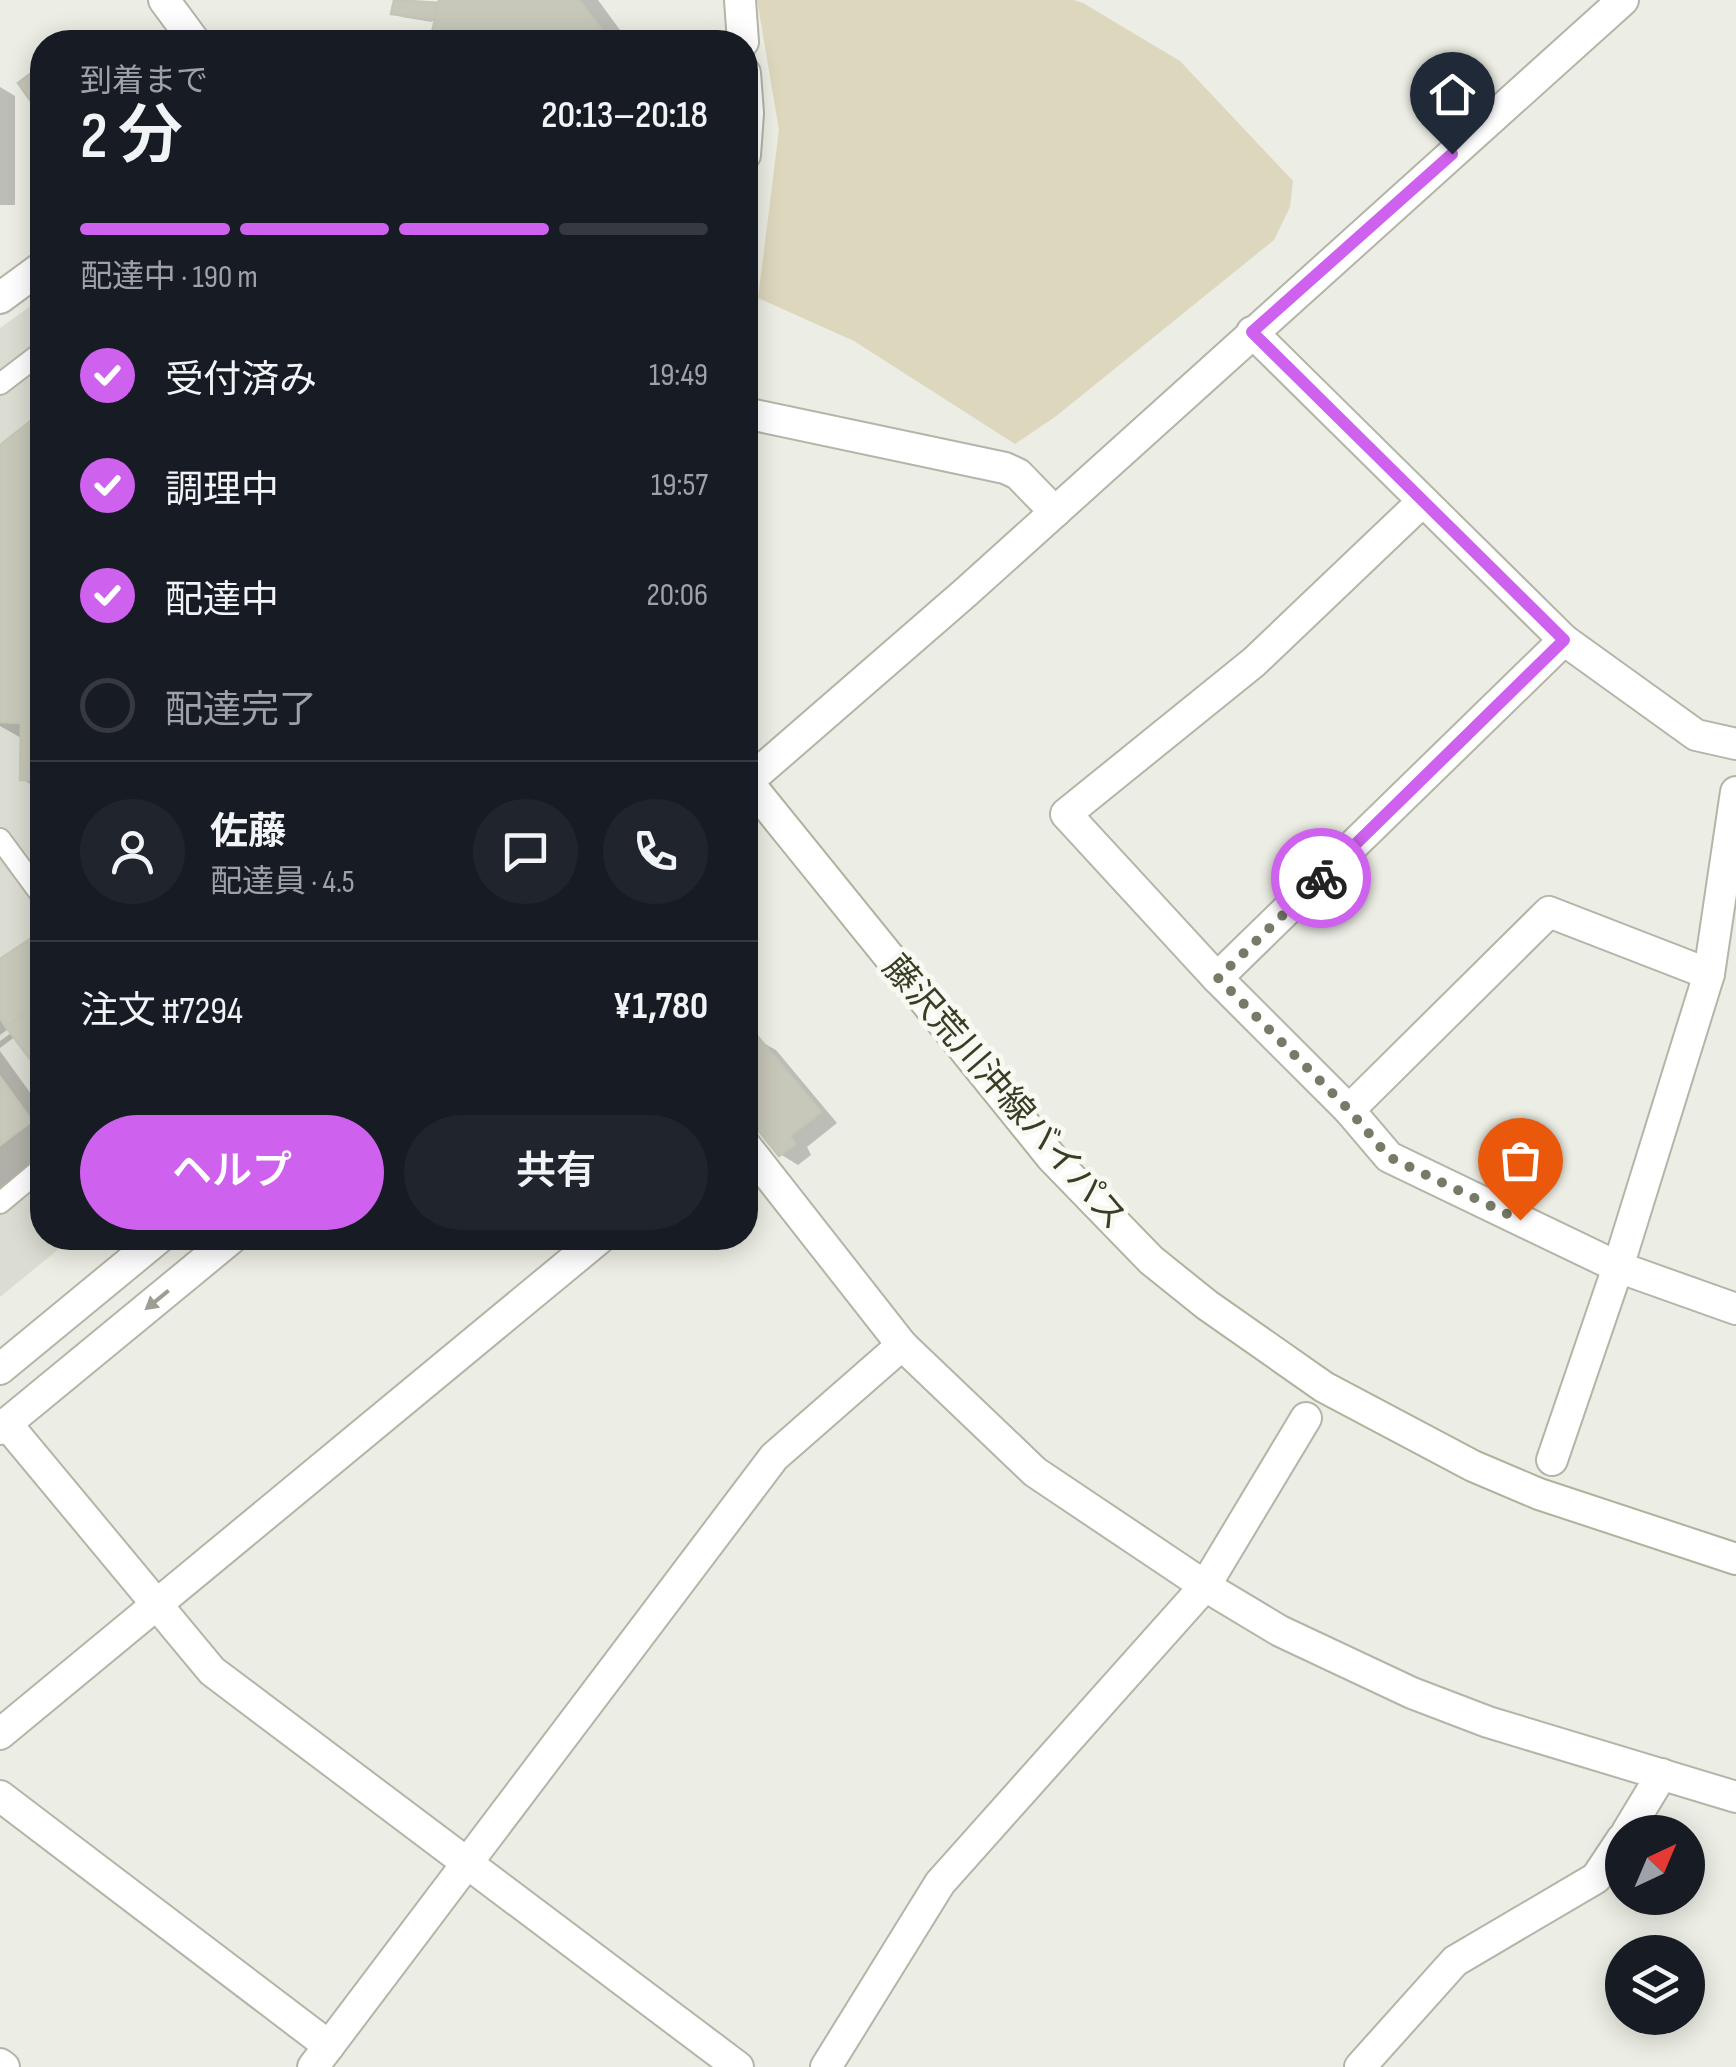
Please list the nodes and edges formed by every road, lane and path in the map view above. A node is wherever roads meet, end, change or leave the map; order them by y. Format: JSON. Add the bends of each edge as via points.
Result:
{"nodes":[{"id":1,"x":164,"y":0,"type":"edge"},
{"id":2,"x":740,"y":0,"type":"edge"},
{"id":3,"x":1623,"y":0,"type":"edge"},
{"id":4,"x":186,"y":30,"type":"edge"},
{"id":5,"x":742,"y":30,"type":"edge"},
{"id":6,"x":30,"y":276,"type":"edge"},
{"id":7,"x":0,"y":298,"type":"edge"},
{"id":8,"x":1252,"y":332,"type":"junction"},
{"id":9,"x":30,"y":361,"type":"edge"},
{"id":10,"x":0,"y":384,"type":"edge"},
{"id":11,"x":758,"y":415,"type":"edge"},
{"id":12,"x":1422,"y":502,"type":"junction"},
{"id":13,"x":1055,"y":512,"type":"junction"},
{"id":14,"x":1564,"y":640,"type":"junction"},
{"id":15,"x":1736,"y":744,"type":"edge"},
{"id":16,"x":758,"y":770,"type":"edge"},
{"id":17,"x":1736,"y":792,"type":"edge"},
{"id":18,"x":758,"y":797,"type":"edge"},
{"id":19,"x":0,"y":840,"type":"edge"},
{"id":20,"x":30,"y":880,"type":"edge"},
{"id":21,"x":1709,"y":974,"type":"junction"},
{"id":22,"x":1218,"y":978,"type":"junction"},
{"id":23,"x":1349,"y":1110,"type":"junction"},
{"id":24,"x":758,"y":1161,"type":"edge"},
{"id":25,"x":30,"y":1178,"type":"edge"},
{"id":26,"x":0,"y":1204,"type":"edge"},
{"id":27,"x":144,"y":1250,"type":"edge"},
{"id":28,"x":217,"y":1250,"type":"edge"},
{"id":29,"x":586,"y":1250,"type":"edge"},
{"id":30,"x":1618,"y":1267,"type":"junction"},
{"id":31,"x":1736,"y":1308,"type":"edge"},
{"id":32,"x":902,"y":1344,"type":"junction"},
{"id":33,"x":0,"y":1369,"type":"edge"},
{"id":34,"x":1306,"y":1418,"type":"dead end"},
{"id":35,"x":3,"y":1426,"type":"edge"},
{"id":36,"x":1552,"y":1460,"type":"dead end"},
{"id":37,"x":1736,"y":1559,"type":"edge"},
{"id":38,"x":1205,"y":1586,"type":"junction"},
{"id":39,"x":156,"y":1606,"type":"junction"},
{"id":40,"x":0,"y":1734,"type":"edge"},
{"id":41,"x":1662,"y":1774,"type":"junction"},
{"id":42,"x":0,"y":1796,"type":"edge"},
{"id":43,"x":1736,"y":1797,"type":"edge"},
{"id":44,"x":1637,"y":1815,"type":"edge"},
{"id":45,"x":466,"y":1862,"type":"junction"},
{"id":46,"x":1605,"y":1864,"type":"edge"},
{"id":47,"x":321,"y":2057,"type":"edge"},
{"id":48,"x":738,"y":2067,"type":"edge"},
{"id":49,"x":826,"y":2067,"type":"edge"},
{"id":50,"x":1360,"y":2067,"type":"edge"}],
"edges":[{"from":1,"to":4,"type":"street"},
{"from":2,"to":5,"type":"street"},
{"from":3,"to":8,"type":"street"},
{"from":6,"to":7,"type":"street"},
{"from":8,"to":12,"type":"street"},
{"from":8,"to":13,"type":"street"},
{"from":9,"to":10,"type":"lane"},
{"from":11,"to":13,"type":"street","via":[[1005,468]]},
{"from":12,"to":14,"type":"street"},
{"from":12,"to":22,"type":"street","via":[[1254,662],[1066,814]]},
{"from":13,"to":16,"type":"street"},
{"from":14,"to":15,"type":"street","via":[[1696,736]]},
{"from":14,"to":22,"type":"street"},
{"from":17,"to":21,"type":"street"},
{"from":18,"to":37,"type":"street","name":"藤沢荒川沖線バイパス","via":[[1052,1158],[1151,1260],[1207,1305],[1324,1388],[1473,1466]]},
{"from":19,"to":20,"type":"lane"},
{"from":21,"to":23,"type":"street","via":[[1549,912]]},
{"from":21,"to":30,"type":"street"},
{"from":22,"to":23,"type":"street"},
{"from":23,"to":30,"type":"street","via":[[1389,1157]]},
{"from":24,"to":32,"type":"street"},
{"from":25,"to":26,"type":"lane"},
{"from":27,"to":33,"type":"street"},
{"from":28,"to":35,"type":"street","one_way":true},
{"from":29,"to":39,"type":"street"},
{"from":30,"to":31,"type":"street"},
{"from":30,"to":36,"type":"street"},
{"from":32,"to":38,"type":"street","via":[[1035,1472]]},
{"from":32,"to":45,"type":"street","via":[[774,1457]]},
{"from":34,"to":38,"type":"street"},
{"from":35,"to":39,"type":"street"},
{"from":38,"to":41,"type":"street","via":[[1280,1631],[1412,1692]]},
{"from":38,"to":49,"type":"street","via":[[940,1883]]},
{"from":39,"to":40,"type":"street"},
{"from":39,"to":45,"type":"street","via":[[212,1671]]},
{"from":41,"to":43,"type":"street"},
{"from":41,"to":44,"type":"street"},
{"from":42,"to":47,"type":"street"},
{"from":45,"to":47,"type":"street"},
{"from":45,"to":48,"type":"street"},
{"from":46,"to":50,"type":"street","via":[[1596,1878],[1455,1961]]}]}
